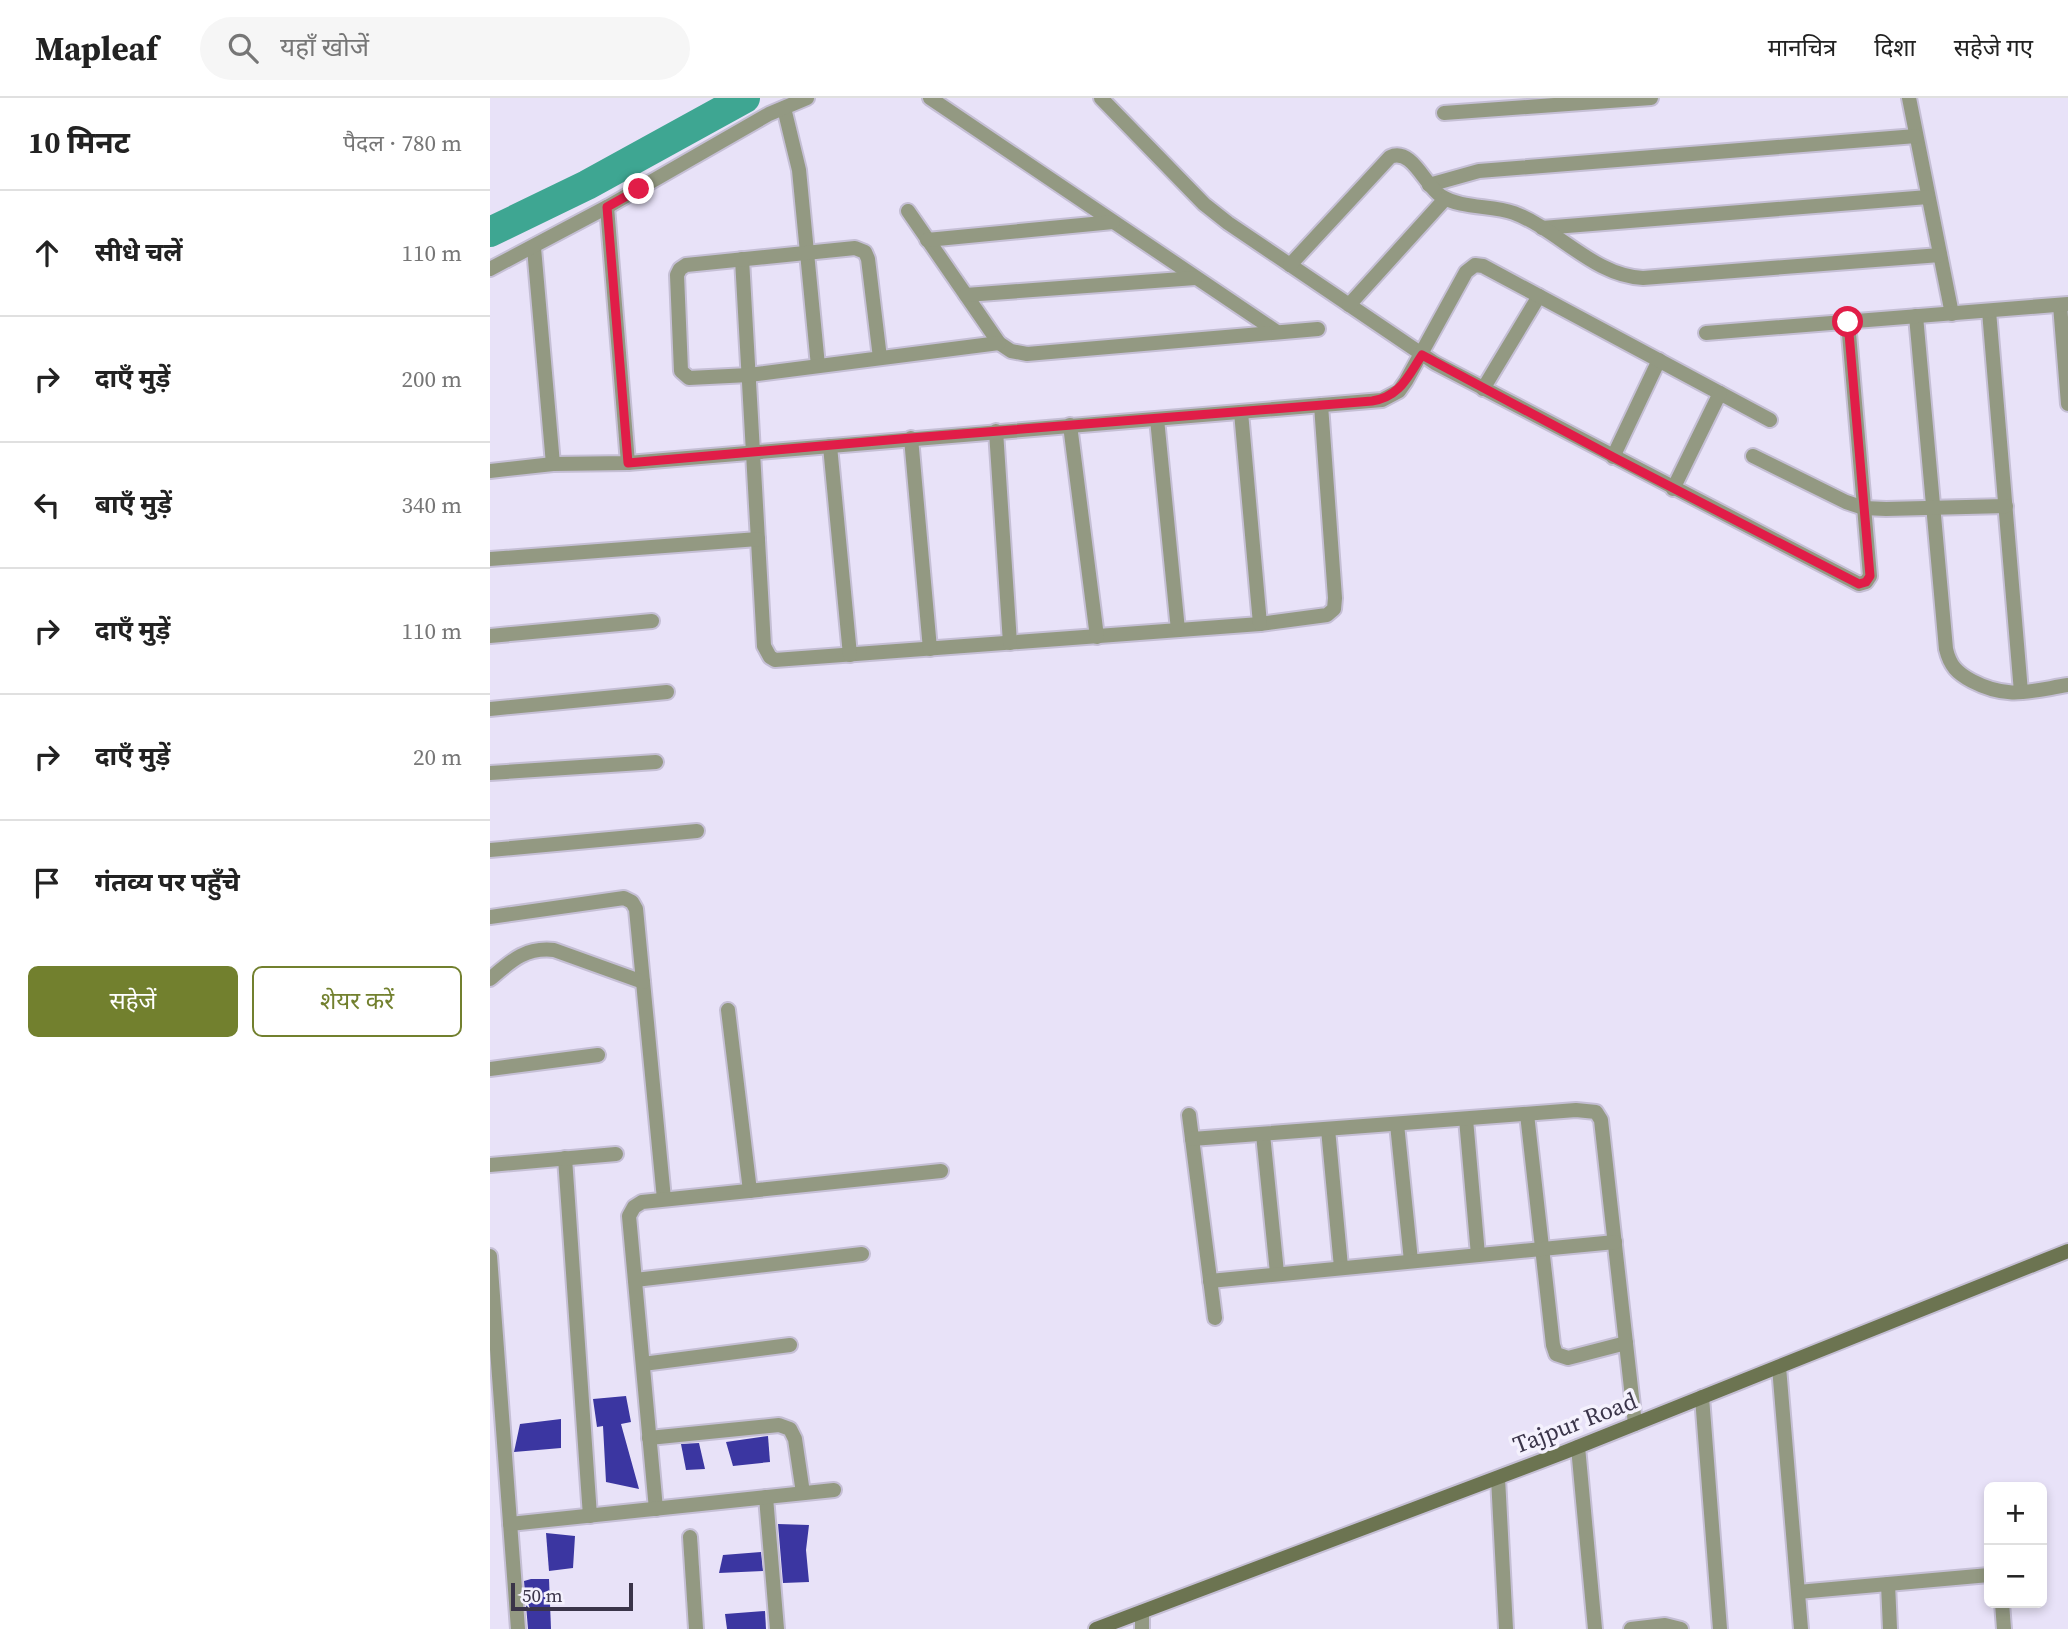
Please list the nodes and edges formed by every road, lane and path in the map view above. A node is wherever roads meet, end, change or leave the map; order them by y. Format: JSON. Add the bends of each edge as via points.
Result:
{"nodes":[{"id":1,"x":807,"y":98,"type":"edge"},
{"id":2,"x":929,"y":98,"type":"edge"},
{"id":3,"x":1101,"y":98,"type":"edge"},
{"id":4,"x":1651,"y":98,"type":"edge"},
{"id":5,"x":1909,"y":98,"type":"edge"},
{"id":6,"x":784,"y":108,"type":"junction"},
{"id":7,"x":1444,"y":113,"type":"dead end"},
{"id":8,"x":1916,"y":136,"type":"junction"},
{"id":9,"x":1429,"y":184,"type":"junction"},
{"id":10,"x":1928,"y":197,"type":"junction"},
{"id":11,"x":1445,"y":199,"type":"junction"},
{"id":12,"x":607,"y":207,"type":"junction"},
{"id":13,"x":908,"y":211,"type":"dead end"},
{"id":14,"x":1113,"y":222,"type":"junction"},
{"id":15,"x":1542,"y":228,"type":"junction"},
{"id":16,"x":927,"y":240,"type":"junction"},
{"id":17,"x":534,"y":248,"type":"junction"},
{"id":18,"x":808,"y":253,"type":"junction"},
{"id":19,"x":1940,"y":255,"type":"junction"},
{"id":20,"x":742,"y":259,"type":"junction"},
{"id":21,"x":1290,"y":265,"type":"junction"},
{"id":22,"x":490,"y":269,"type":"edge"},
{"id":23,"x":1195,"y":278,"type":"junction"},
{"id":24,"x":966,"y":295,"type":"junction"},
{"id":25,"x":1539,"y":296,"type":"junction"},
{"id":26,"x":1349,"y":305,"type":"junction"},
{"id":27,"x":2064,"y":305,"type":"edge"},
{"id":28,"x":1989,"y":311,"type":"junction"},
{"id":29,"x":1952,"y":314,"type":"junction"},
{"id":30,"x":1916,"y":316,"type":"junction"},
{"id":31,"x":1848,"y":322,"type":"junction"},
{"id":32,"x":1318,"y":329,"type":"dead end"},
{"id":33,"x":1277,"y":332,"type":"junction"},
{"id":34,"x":1706,"y":333,"type":"dead end"},
{"id":35,"x":999,"y":343,"type":"junction"},
{"id":36,"x":1422,"y":355,"type":"junction"},
{"id":37,"x":880,"y":358,"type":"junction"},
{"id":38,"x":1659,"y":360,"type":"junction"},
{"id":39,"x":818,"y":366,"type":"junction"},
{"id":40,"x":750,"y":375,"type":"junction"},
{"id":41,"x":1483,"y":389,"type":"junction"},
{"id":42,"x":1720,"y":393,"type":"junction"},
{"id":43,"x":2068,"y":404,"type":"edge"},
{"id":44,"x":1321,"y":405,"type":"junction"},
{"id":45,"x":1241,"y":412,"type":"junction"},
{"id":46,"x":1157,"y":418,"type":"junction"},
{"id":47,"x":1770,"y":420,"type":"dead end"},
{"id":48,"x":1070,"y":425,"type":"junction"},
{"id":49,"x":996,"y":431,"type":"junction"},
{"id":50,"x":911,"y":438,"type":"junction"},
{"id":51,"x":830,"y":446,"type":"junction"},
{"id":52,"x":753,"y":453,"type":"junction"},
{"id":53,"x":1753,"y":456,"type":"dead end"},
{"id":54,"x":1613,"y":457,"type":"junction"},
{"id":55,"x":628,"y":463,"type":"junction"},
{"id":56,"x":553,"y":464,"type":"junction"},
{"id":57,"x":490,"y":471,"type":"edge"},
{"id":58,"x":1673,"y":489,"type":"junction"},
{"id":59,"x":2006,"y":506,"type":"junction"},
{"id":60,"x":1934,"y":507,"type":"junction"},
{"id":61,"x":1864,"y":508,"type":"junction"},
{"id":62,"x":758,"y":539,"type":"junction"},
{"id":63,"x":490,"y":559,"type":"edge"},
{"id":64,"x":652,"y":621,"type":"dead end"},
{"id":65,"x":1260,"y":624,"type":"junction"},
{"id":66,"x":1178,"y":630,"type":"junction"},
{"id":67,"x":490,"y":636,"type":"edge"},
{"id":68,"x":1097,"y":637,"type":"junction"},
{"id":69,"x":1010,"y":643,"type":"junction"},
{"id":70,"x":930,"y":649,"type":"junction"},
{"id":71,"x":850,"y":655,"type":"junction"},
{"id":72,"x":2068,"y":685,"type":"edge"},
{"id":73,"x":667,"y":692,"type":"dead end"},
{"id":74,"x":2021,"y":692,"type":"junction"},
{"id":75,"x":490,"y":709,"type":"edge"},
{"id":76,"x":656,"y":762,"type":"dead end"},
{"id":77,"x":490,"y":773,"type":"edge"},
{"id":78,"x":697,"y":831,"type":"dead end"},
{"id":79,"x":490,"y":850,"type":"edge"},
{"id":80,"x":490,"y":917,"type":"edge"},
{"id":81,"x":490,"y":978,"type":"edge"},
{"id":82,"x":643,"y":982,"type":"junction"},
{"id":83,"x":728,"y":1010,"type":"dead end"},
{"id":84,"x":598,"y":1055,"type":"dead end"},
{"id":85,"x":490,"y":1069,"type":"edge"},
{"id":86,"x":1527,"y":1114,"type":"junction"},
{"id":87,"x":1189,"y":1115,"type":"dead end"},
{"id":88,"x":1466,"y":1119,"type":"junction"},
{"id":89,"x":1397,"y":1124,"type":"junction"},
{"id":90,"x":1328,"y":1129,"type":"junction"},
{"id":91,"x":1263,"y":1134,"type":"junction"},
{"id":92,"x":1192,"y":1139,"type":"junction"},
{"id":93,"x":616,"y":1154,"type":"dead end"},
{"id":94,"x":565,"y":1158,"type":"junction"},
{"id":95,"x":490,"y":1165,"type":"edge"},
{"id":96,"x":941,"y":1171,"type":"dead end"},
{"id":97,"x":750,"y":1191,"type":"junction"},
{"id":98,"x":664,"y":1199,"type":"junction"},
{"id":99,"x":1615,"y":1242,"type":"junction"},
{"id":100,"x":1542,"y":1249,"type":"junction"},
{"id":101,"x":2068,"y":1251,"type":"edge"},
{"id":102,"x":862,"y":1254,"type":"dead end"},
{"id":103,"x":1478,"y":1255,"type":"junction"},
{"id":104,"x":490,"y":1256,"type":"edge"},
{"id":105,"x":1411,"y":1261,"type":"junction"},
{"id":106,"x":1341,"y":1268,"type":"junction"},
{"id":107,"x":1277,"y":1273,"type":"junction"},
{"id":108,"x":635,"y":1280,"type":"junction"},
{"id":109,"x":1210,"y":1280,"type":"junction"},
{"id":110,"x":1215,"y":1318,"type":"dead end"},
{"id":111,"x":1626,"y":1343,"type":"junction"},
{"id":112,"x":790,"y":1345,"type":"dead end"},
{"id":113,"x":643,"y":1364,"type":"junction"},
{"id":114,"x":1779,"y":1367,"type":"junction"},
{"id":115,"x":1702,"y":1397,"type":"junction"},
{"id":116,"x":1635,"y":1424,"type":"junction"},
{"id":117,"x":649,"y":1438,"type":"junction"},
{"id":118,"x":1578,"y":1447,"type":"junction"},
{"id":119,"x":1498,"y":1478,"type":"junction"},
{"id":120,"x":834,"y":1490,"type":"dead end"},
{"id":121,"x":803,"y":1493,"type":"junction"},
{"id":122,"x":766,"y":1497,"type":"junction"},
{"id":123,"x":656,"y":1509,"type":"junction"},
{"id":124,"x":590,"y":1516,"type":"junction"},
{"id":125,"x":510,"y":1524,"type":"junction"},
{"id":126,"x":690,"y":1537,"type":"dead end"},
{"id":127,"x":1984,"y":1575,"type":"edge"},
{"id":128,"x":1888,"y":1584,"type":"junction"},
{"id":129,"x":1798,"y":1592,"type":"junction"},
{"id":130,"x":2002,"y":1608,"type":"edge"},
{"id":131,"x":1142,"y":1612,"type":"junction"},
{"id":132,"x":519,"y":1629,"type":"edge"},
{"id":133,"x":696,"y":1629,"type":"edge"},
{"id":134,"x":776,"y":1629,"type":"edge"},
{"id":135,"x":1096,"y":1629,"type":"edge"},
{"id":136,"x":1142,"y":1629,"type":"edge"},
{"id":137,"x":1506,"y":1629,"type":"edge"},
{"id":138,"x":1595,"y":1629,"type":"edge"},
{"id":139,"x":1631,"y":1629,"type":"edge"},
{"id":140,"x":1681,"y":1629,"type":"edge"},
{"id":141,"x":1720,"y":1629,"type":"edge"},
{"id":142,"x":1801,"y":1629,"type":"edge"},
{"id":143,"x":1890,"y":1629,"type":"edge"},
{"id":144,"x":2004,"y":1629,"type":"edge"}],
"edges":[{"from":1,"to":6,"type":"street"},
{"from":2,"to":14,"type":"street"},
{"from":3,"to":21,"type":"street","via":[[1204,204]]},
{"from":4,"to":7,"type":"street"},
{"from":5,"to":8,"type":"street"},
{"from":6,"to":12,"type":"street"},
{"from":6,"to":18,"type":"street","via":[[799,170]]},
{"from":8,"to":9,"type":"street","via":[[1479,171]]},
{"from":8,"to":10,"type":"street"},
{"from":9,"to":11,"type":"street"},
{"from":9,"to":21,"type":"street","via":[[1406,156],[1390,157]]},
{"from":10,"to":15,"type":"street"},
{"from":10,"to":19,"type":"street"},
{"from":11,"to":15,"type":"street","via":[[1496,208]]},
{"from":11,"to":26,"type":"street"},
{"from":12,"to":17,"type":"street"},
{"from":12,"to":55,"type":"street"},
{"from":13,"to":16,"type":"street"},
{"from":14,"to":16,"type":"street"},
{"from":14,"to":23,"type":"street"},
{"from":15,"to":19,"type":"street","via":[[1627,278]]},
{"from":16,"to":24,"type":"street"},
{"from":17,"to":22,"type":"street"},
{"from":17,"to":56,"type":"street"},
{"from":18,"to":20,"type":"street"},
{"from":18,"to":37,"type":"street","via":[[855,248],[865,252]]},
{"from":18,"to":39,"type":"street"},
{"from":19,"to":29,"type":"street"},
{"from":20,"to":40,"type":"street"},
{"from":20,"to":40,"type":"street","via":[[680,269],[681,372],[689,379]]},
{"from":21,"to":26,"type":"street"},
{"from":23,"to":24,"type":"street"},
{"from":23,"to":33,"type":"street"},
{"from":24,"to":35,"type":"street"},
{"from":25,"to":36,"type":"street","via":[[1475,265],[1466,272]]},
{"from":25,"to":38,"type":"street"},
{"from":25,"to":41,"type":"street"},
{"from":26,"to":36,"type":"street"},
{"from":27,"to":28,"type":"street"},
{"from":27,"to":43,"type":"street"},
{"from":28,"to":29,"type":"street"},
{"from":28,"to":59,"type":"street"},
{"from":29,"to":30,"type":"street"},
{"from":30,"to":31,"type":"street"},
{"from":30,"to":60,"type":"street"},
{"from":31,"to":34,"type":"street"},
{"from":31,"to":61,"type":"street"},
{"from":32,"to":33,"type":"street"},
{"from":33,"to":35,"type":"street","via":[[1027,354]]},
{"from":35,"to":37,"type":"street"},
{"from":36,"to":41,"type":"street"},
{"from":36,"to":44,"type":"street","via":[[1399,391],[1390,397]]},
{"from":37,"to":39,"type":"street"},
{"from":38,"to":42,"type":"street"},
{"from":38,"to":54,"type":"street"},
{"from":39,"to":40,"type":"street"},
{"from":40,"to":52,"type":"street"},
{"from":41,"to":54,"type":"street"},
{"from":42,"to":47,"type":"street"},
{"from":42,"to":58,"type":"street"},
{"from":44,"to":45,"type":"street"},
{"from":44,"to":65,"type":"street","via":[[1334,609],[1327,615]]},
{"from":45,"to":46,"type":"street"},
{"from":45,"to":65,"type":"street"},
{"from":46,"to":48,"type":"street"},
{"from":46,"to":66,"type":"street"},
{"from":48,"to":49,"type":"street"},
{"from":48,"to":68,"type":"street"},
{"from":49,"to":50,"type":"street"},
{"from":49,"to":69,"type":"street"},
{"from":50,"to":51,"type":"street"},
{"from":50,"to":70,"type":"street"},
{"from":51,"to":52,"type":"street"},
{"from":51,"to":71,"type":"street"},
{"from":52,"to":55,"type":"street"},
{"from":52,"to":62,"type":"street"},
{"from":53,"to":61,"type":"street"},
{"from":54,"to":58,"type":"street"},
{"from":55,"to":56,"type":"street"},
{"from":56,"to":57,"type":"street"},
{"from":58,"to":61,"type":"street","via":[[1859,584],[1870,576]]},
{"from":59,"to":60,"type":"street"},
{"from":59,"to":74,"type":"street"},
{"from":60,"to":61,"type":"street"},
{"from":60,"to":74,"type":"street","via":[[1949,662],[1955,671],[1990,690]]},
{"from":62,"to":63,"type":"street"},
{"from":62,"to":71,"type":"street","via":[[765,646],[770,657]]},
{"from":64,"to":67,"type":"street"},
{"from":65,"to":66,"type":"street"},
{"from":66,"to":68,"type":"street"},
{"from":68,"to":69,"type":"street"},
{"from":69,"to":70,"type":"street"},
{"from":70,"to":71,"type":"street"},
{"from":72,"to":74,"type":"street"},
{"from":73,"to":75,"type":"street"},
{"from":76,"to":77,"type":"street"},
{"from":78,"to":79,"type":"street"},
{"from":80,"to":82,"type":"street","via":[[624,898],[636,909]]},
{"from":81,"to":82,"type":"street","via":[[523,954],[541,949]]},
{"from":82,"to":98,"type":"street"},
{"from":83,"to":97,"type":"street"},
{"from":84,"to":85,"type":"street"},
{"from":86,"to":88,"type":"street"},
{"from":86,"to":99,"type":"street","via":[[1596,1112],[1601,1120]]},
{"from":86,"to":100,"type":"street"},
{"from":87,"to":92,"type":"street"},
{"from":88,"to":89,"type":"street"},
{"from":88,"to":103,"type":"street"},
{"from":89,"to":90,"type":"street"},
{"from":89,"to":105,"type":"street"},
{"from":90,"to":91,"type":"street"},
{"from":90,"to":106,"type":"street"},
{"from":91,"to":92,"type":"street"},
{"from":91,"to":107,"type":"street"},
{"from":92,"to":109,"type":"street"},
{"from":93,"to":94,"type":"street"},
{"from":94,"to":95,"type":"street"},
{"from":94,"to":124,"type":"street"},
{"from":96,"to":97,"type":"street"},
{"from":97,"to":98,"type":"street"},
{"from":98,"to":108,"type":"street","via":[[642,1202],[629,1216]]},
{"from":99,"to":100,"type":"street"},
{"from":99,"to":111,"type":"street"},
{"from":100,"to":103,"type":"street"},
{"from":100,"to":111,"type":"street","via":[[1556,1354],[1568,1358]]},
{"from":101,"to":114,"type":"main road","name":"Tajpur Road"},
{"from":102,"to":108,"type":"street"},
{"from":103,"to":105,"type":"street"},
{"from":104,"to":125,"type":"street"},
{"from":105,"to":106,"type":"street"},
{"from":106,"to":107,"type":"street"},
{"from":107,"to":109,"type":"street"},
{"from":108,"to":113,"type":"street"},
{"from":109,"to":110,"type":"street"},
{"from":111,"to":116,"type":"street"},
{"from":112,"to":113,"type":"street"},
{"from":113,"to":117,"type":"street"},
{"from":114,"to":115,"type":"main road","name":"Tajpur Road"},
{"from":114,"to":129,"type":"street"},
{"from":115,"to":116,"type":"main road","name":"Tajpur Road"},
{"from":115,"to":141,"type":"street"},
{"from":116,"to":118,"type":"main road","name":"Tajpur Road"},
{"from":117,"to":121,"type":"street","via":[[779,1425],[790,1429],[796,1439]]},
{"from":117,"to":123,"type":"street"},
{"from":118,"to":119,"type":"main road","name":"Tajpur Road"},
{"from":118,"to":138,"type":"street"},
{"from":119,"to":131,"type":"main road","name":"Tajpur Road"},
{"from":119,"to":137,"type":"street"},
{"from":120,"to":121,"type":"street"},
{"from":121,"to":122,"type":"street"},
{"from":122,"to":123,"type":"street"},
{"from":122,"to":134,"type":"street"},
{"from":123,"to":124,"type":"street"},
{"from":124,"to":125,"type":"street"},
{"from":125,"to":132,"type":"street"},
{"from":126,"to":133,"type":"street"},
{"from":127,"to":128,"type":"street"},
{"from":128,"to":129,"type":"street"},
{"from":128,"to":143,"type":"street"},
{"from":129,"to":142,"type":"street"},
{"from":130,"to":144,"type":"street"},
{"from":131,"to":135,"type":"main road","name":"Tajpur Road"},
{"from":131,"to":136,"type":"street"},
{"from":139,"to":140,"type":"street","via":[[1665,1625]]}]}
